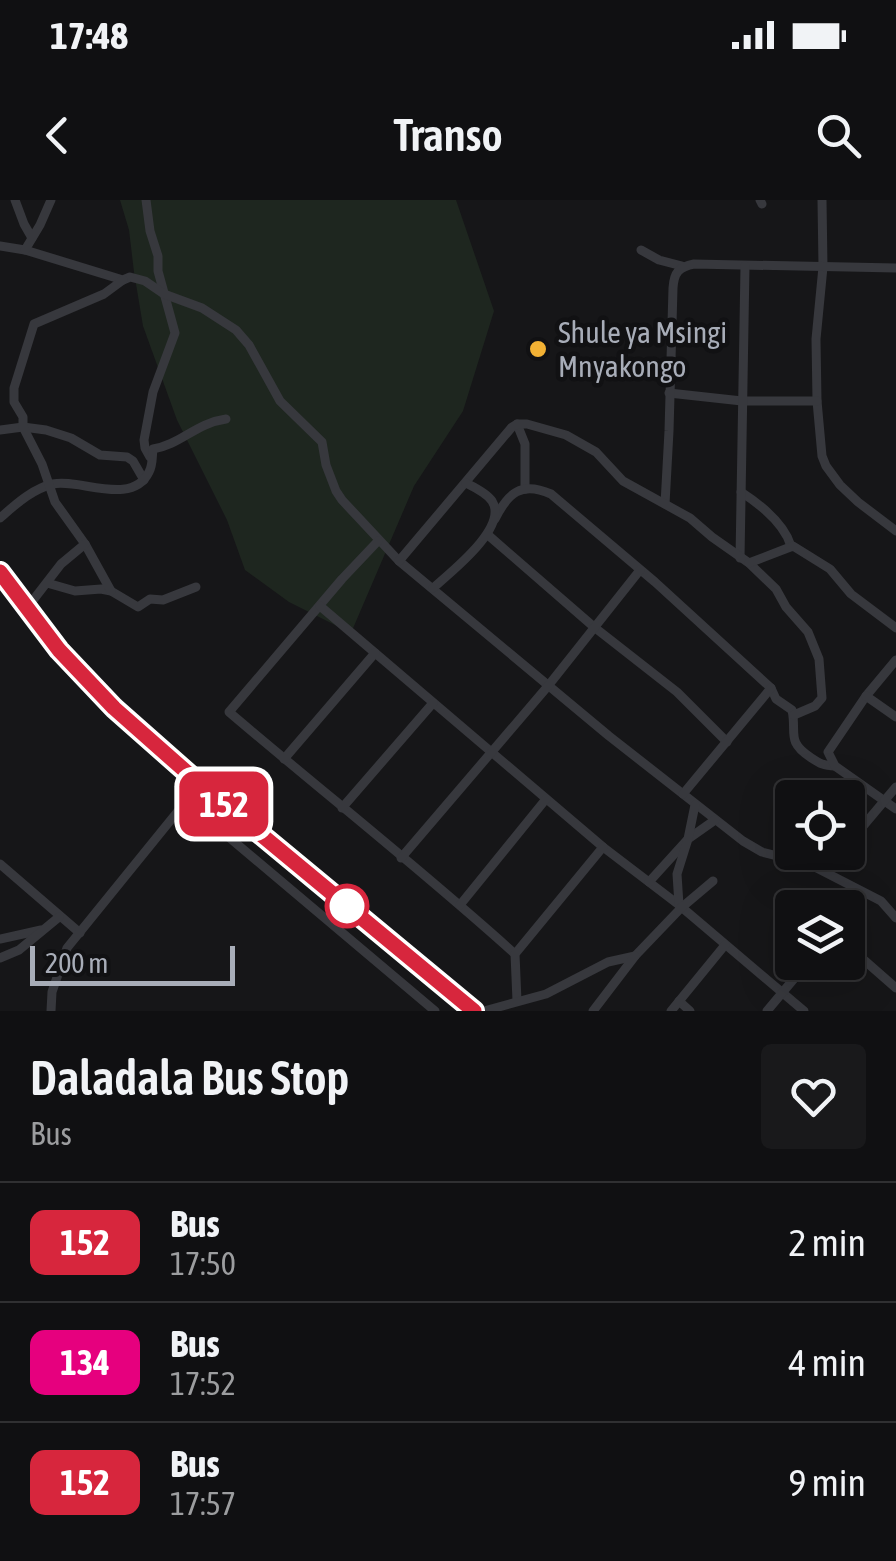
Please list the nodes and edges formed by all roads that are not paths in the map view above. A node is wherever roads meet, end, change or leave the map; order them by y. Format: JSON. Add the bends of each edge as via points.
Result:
{"nodes":[{"id":1,"x":14,"y":200,"type":"edge"},
{"id":2,"x":50,"y":200,"type":"edge"},
{"id":3,"x":146,"y":200,"type":"edge"},
{"id":4,"x":822,"y":200,"type":"edge"},
{"id":5,"x":32,"y":238,"type":"junction"},
{"id":6,"x":0,"y":246,"type":"edge"},
{"id":7,"x":25,"y":250,"type":"junction"},
{"id":8,"x":641,"y":250,"type":"dead end"},
{"id":9,"x":682,"y":266,"type":"junction"},
{"id":10,"x":745,"y":266,"type":"junction"},
{"id":11,"x":824,"y":267,"type":"junction"},
{"id":12,"x":896,"y":268,"type":"edge"},
{"id":13,"x":123,"y":280,"type":"junction"},
{"id":14,"x":164,"y":294,"type":"junction"},
{"id":15,"x":670,"y":393,"type":"junction"},
{"id":16,"x":742,"y":401,"type":"junction"},
{"id":17,"x":817,"y":401,"type":"junction"},
{"id":18,"x":226,"y":419,"type":"dead end"},
{"id":19,"x":517,"y":424,"type":"junction"},
{"id":20,"x":23,"y":427,"type":"junction"},
{"id":21,"x":0,"y":430,"type":"edge"},
{"id":22,"x":152,"y":460,"type":"junction"},
{"id":23,"x":144,"y":480,"type":"junction"},
{"id":24,"x":466,"y":483,"type":"junction"},
{"id":25,"x":48,"y":486,"type":"junction"},
{"id":26,"x":525,"y":488,"type":"junction"},
{"id":27,"x":741,"y":492,"type":"junction"},
{"id":28,"x":665,"y":504,"type":"junction"},
{"id":29,"x":0,"y":518,"type":"edge"},
{"id":30,"x":495,"y":519,"type":"junction"},
{"id":31,"x":896,"y":532,"type":"edge"},
{"id":32,"x":488,"y":534,"type":"junction"},
{"id":33,"x":378,"y":541,"type":"junction"},
{"id":34,"x":85,"y":544,"type":"junction"},
{"id":35,"x":791,"y":546,"type":"junction"},
{"id":36,"x":744,"y":560,"type":"junction"},
{"id":37,"x":399,"y":561,"type":"junction"},
{"id":38,"x":640,"y":570,"type":"junction"},
{"id":39,"x":0,"y":572,"type":"edge"},
{"id":40,"x":47,"y":583,"type":"junction"},
{"id":41,"x":196,"y":587,"type":"dead end"},
{"id":42,"x":433,"y":588,"type":"junction"},
{"id":43,"x":111,"y":591,"type":"junction"},
{"id":44,"x":320,"y":606,"type":"junction"},
{"id":45,"x":28,"y":608,"type":"junction"},
{"id":46,"x":594,"y":627,"type":"junction"},
{"id":47,"x":896,"y":628,"type":"edge"},
{"id":48,"x":375,"y":654,"type":"junction"},
{"id":49,"x":896,"y":660,"type":"edge"},
{"id":50,"x":548,"y":686,"type":"junction"},
{"id":51,"x":770,"y":688,"type":"junction"},
{"id":52,"x":866,"y":696,"type":"junction"},
{"id":53,"x":433,"y":702,"type":"junction"},
{"id":54,"x":794,"y":715,"type":"junction"},
{"id":55,"x":896,"y":718,"type":"edge"},
{"id":56,"x":727,"y":742,"type":"junction"},
{"id":57,"x":491,"y":752,"type":"junction"},
{"id":58,"x":284,"y":759,"type":"junction"},
{"id":59,"x":834,"y":766,"type":"junction"},
{"id":60,"x":200,"y":784,"type":"junction"},
{"id":61,"x":896,"y":786,"type":"edge"},
{"id":62,"x":683,"y":794,"type":"junction"},
{"id":63,"x":546,"y":798,"type":"junction"},
{"id":64,"x":186,"y":801,"type":"junction"},
{"id":65,"x":886,"y":802,"type":"junction"},
{"id":66,"x":695,"y":805,"type":"junction"},
{"id":67,"x":342,"y":808,"type":"junction"},
{"id":68,"x":896,"y":809,"type":"edge"},
{"id":69,"x":716,"y":820,"type":"junction"},
{"id":70,"x":865,"y":825,"type":"edge"},
{"id":71,"x":688,"y":839,"type":"junction"},
{"id":72,"x":602,"y":847,"type":"junction"},
{"id":73,"x":775,"y":855,"type":"edge"},
{"id":74,"x":401,"y":858,"type":"junction"},
{"id":75,"x":0,"y":864,"type":"edge"},
{"id":76,"x":821,"y":870,"type":"edge"},
{"id":77,"x":713,"y":880,"type":"dead end"},
{"id":78,"x":649,"y":882,"type":"junction"},
{"id":79,"x":460,"y":905,"type":"junction"},
{"id":80,"x":680,"y":906,"type":"junction"},
{"id":81,"x":59,"y":917,"type":"junction"},
{"id":82,"x":896,"y":918,"type":"edge"},
{"id":83,"x":44,"y":930,"type":"junction"},
{"id":84,"x":80,"y":933,"type":"junction"},
{"id":85,"x":0,"y":939,"type":"edge"},
{"id":86,"x":725,"y":945,"type":"junction"},
{"id":87,"x":514,"y":954,"type":"junction"},
{"id":88,"x":635,"y":956,"type":"junction"},
{"id":89,"x":0,"y":958,"type":"edge"},
{"id":90,"x":865,"y":961,"type":"edge"},
{"id":91,"x":793,"y":980,"type":"edge"},
{"id":92,"x":896,"y":988,"type":"edge"},
{"id":93,"x":783,"y":993,"type":"junction"},
{"id":94,"x":516,"y":1001,"type":"junction"},
{"id":95,"x":679,"y":1002,"type":"junction"},
{"id":96,"x":456,"y":1006,"type":"edge"},
{"id":97,"x":597,"y":1009,"type":"edge"},
{"id":98,"x":52,"y":1011,"type":"edge"},
{"id":99,"x":436,"y":1011,"type":"edge"},
{"id":100,"x":474,"y":1011,"type":"edge"},
{"id":101,"x":484,"y":1011,"type":"edge"},
{"id":102,"x":671,"y":1011,"type":"edge"},
{"id":103,"x":690,"y":1011,"type":"edge"},
{"id":104,"x":767,"y":1011,"type":"edge"},
{"id":105,"x":804,"y":1011,"type":"edge"}],
"edges":[{"from":1,"to":5,"type":"street"},
{"from":2,"to":5,"type":"street"},
{"from":3,"to":14,"type":"street"},
{"from":4,"to":11,"type":"street"},
{"from":5,"to":7,"type":"street"},
{"from":6,"to":7,"type":"street"},
{"from":7,"to":13,"type":"street"},
{"from":8,"to":9,"type":"street"},
{"from":9,"to":10,"type":"street"},
{"from":9,"to":15,"type":"street","via":[[674,279]]},
{"from":10,"to":11,"type":"street"},
{"from":10,"to":16,"type":"street"},
{"from":11,"to":12,"type":"street"},
{"from":11,"to":17,"type":"street"},
{"from":13,"to":14,"type":"street","via":[[145,280]]},
{"from":13,"to":20,"type":"street","via":[[34,324],[14,388]]},
{"from":14,"to":22,"type":"street","via":[[174,338],[147,425],[145,448]]},
{"from":14,"to":33,"type":"street","via":[[202,308],[249,345],[280,401],[322,442],[336,491]]},
{"from":15,"to":16,"type":"street"},
{"from":15,"to":28,"type":"street"},
{"from":16,"to":17,"type":"street"},
{"from":16,"to":27,"type":"street"},
{"from":17,"to":31,"type":"street","via":[[826,466]]},
{"from":18,"to":22,"type":"street","via":[[153,449]]},
{"from":19,"to":24,"type":"street"},
{"from":19,"to":26,"type":"street","via":[[526,444]]},
{"from":19,"to":28,"type":"street","via":[[566,434],[601,455],[623,481]]},
{"from":20,"to":21,"type":"street"},
{"from":20,"to":23,"type":"street","via":[[71,438],[100,455],[128,457]]},
{"from":20,"to":25,"type":"street"},
{"from":22,"to":23,"type":"street"},
{"from":23,"to":25,"type":"street","via":[[117,489]]},
{"from":24,"to":30,"type":"street","via":[[490,498]]},
{"from":24,"to":37,"type":"street"},
{"from":25,"to":29,"type":"street"},
{"from":25,"to":34,"type":"street"},
{"from":26,"to":30,"type":"street"},
{"from":26,"to":38,"type":"street","via":[[550,494]]},
{"from":27,"to":35,"type":"street","via":[[778,524]]},
{"from":27,"to":36,"type":"street"},
{"from":28,"to":36,"type":"street"},
{"from":30,"to":32,"type":"street"},
{"from":32,"to":42,"type":"street"},
{"from":32,"to":46,"type":"street"},
{"from":33,"to":37,"type":"street"},
{"from":33,"to":44,"type":"street"},
{"from":34,"to":40,"type":"street"},
{"from":34,"to":43,"type":"street"},
{"from":35,"to":36,"type":"street"},
{"from":35,"to":47,"type":"street","via":[[830,569]]},
{"from":36,"to":54,"type":"street","via":[[776,589],[820,659],[822,698]]},
{"from":37,"to":42,"type":"street"},
{"from":38,"to":46,"type":"street"},
{"from":38,"to":51,"type":"street"},
{"from":39,"to":45,"type":"highway"},
{"from":40,"to":43,"type":"street"},
{"from":40,"to":45,"type":"street"},
{"from":41,"to":43,"type":"street","via":[[138,606]]},
{"from":42,"to":50,"type":"street"},
{"from":44,"to":48,"type":"street"},
{"from":44,"to":58,"type":"street","via":[[229,712]]},
{"from":45,"to":60,"type":"highway","via":[[114,708]]},
{"from":46,"to":50,"type":"street"},
{"from":46,"to":56,"type":"street","via":[[678,692]]},
{"from":48,"to":53,"type":"street"},
{"from":48,"to":58,"type":"street"},
{"from":49,"to":52,"type":"street"},
{"from":50,"to":57,"type":"street"},
{"from":50,"to":62,"type":"street"},
{"from":51,"to":54,"type":"street"},
{"from":51,"to":56,"type":"street"},
{"from":52,"to":55,"type":"street"},
{"from":52,"to":59,"type":"street","via":[[830,747]]},
{"from":53,"to":57,"type":"street"},
{"from":53,"to":67,"type":"street"},
{"from":54,"to":59,"type":"street","via":[[798,750]]},
{"from":56,"to":62,"type":"street"},
{"from":57,"to":63,"type":"street"},
{"from":57,"to":74,"type":"street"},
{"from":58,"to":67,"type":"street"},
{"from":59,"to":65,"type":"street"},
{"from":60,"to":64,"type":"street"},
{"from":60,"to":96,"type":"highway"},
{"from":61,"to":65,"type":"street"},
{"from":62,"to":66,"type":"street"},
{"from":63,"to":72,"type":"street"},
{"from":63,"to":79,"type":"street"},
{"from":64,"to":84,"type":"street"},
{"from":64,"to":99,"type":"street"},
{"from":65,"to":68,"type":"street"},
{"from":65,"to":70,"type":"street"},
{"from":66,"to":69,"type":"street"},
{"from":66,"to":71,"type":"street"},
{"from":67,"to":74,"type":"street"},
{"from":69,"to":71,"type":"street"},
{"from":69,"to":73,"type":"street"},
{"from":71,"to":78,"type":"street"},
{"from":71,"to":80,"type":"street","via":[[677,874]]},
{"from":72,"to":78,"type":"street"},
{"from":72,"to":87,"type":"street"},
{"from":74,"to":79,"type":"street"},
{"from":75,"to":81,"type":"street"},
{"from":76,"to":82,"type":"street","via":[[881,901]]},
{"from":77,"to":80,"type":"street"},
{"from":78,"to":80,"type":"street"},
{"from":79,"to":87,"type":"street"},
{"from":80,"to":86,"type":"street"},
{"from":80,"to":88,"type":"street"},
{"from":81,"to":83,"type":"street"},
{"from":81,"to":84,"type":"street"},
{"from":83,"to":85,"type":"street"},
{"from":83,"to":89,"type":"street"},
{"from":84,"to":98,"type":"street","via":[[67,948]]},
{"from":86,"to":93,"type":"street"},
{"from":86,"to":95,"type":"street"},
{"from":87,"to":94,"type":"street"},
{"from":88,"to":94,"type":"street"},
{"from":88,"to":97,"type":"street"},
{"from":90,"to":92,"type":"street"},
{"from":91,"to":93,"type":"street"},
{"from":93,"to":104,"type":"street"},
{"from":93,"to":105,"type":"street"},
{"from":94,"to":101,"type":"street"},
{"from":95,"to":102,"type":"street"},
{"from":95,"to":103,"type":"street"},
{"from":96,"to":100,"type":"highway"}]}
